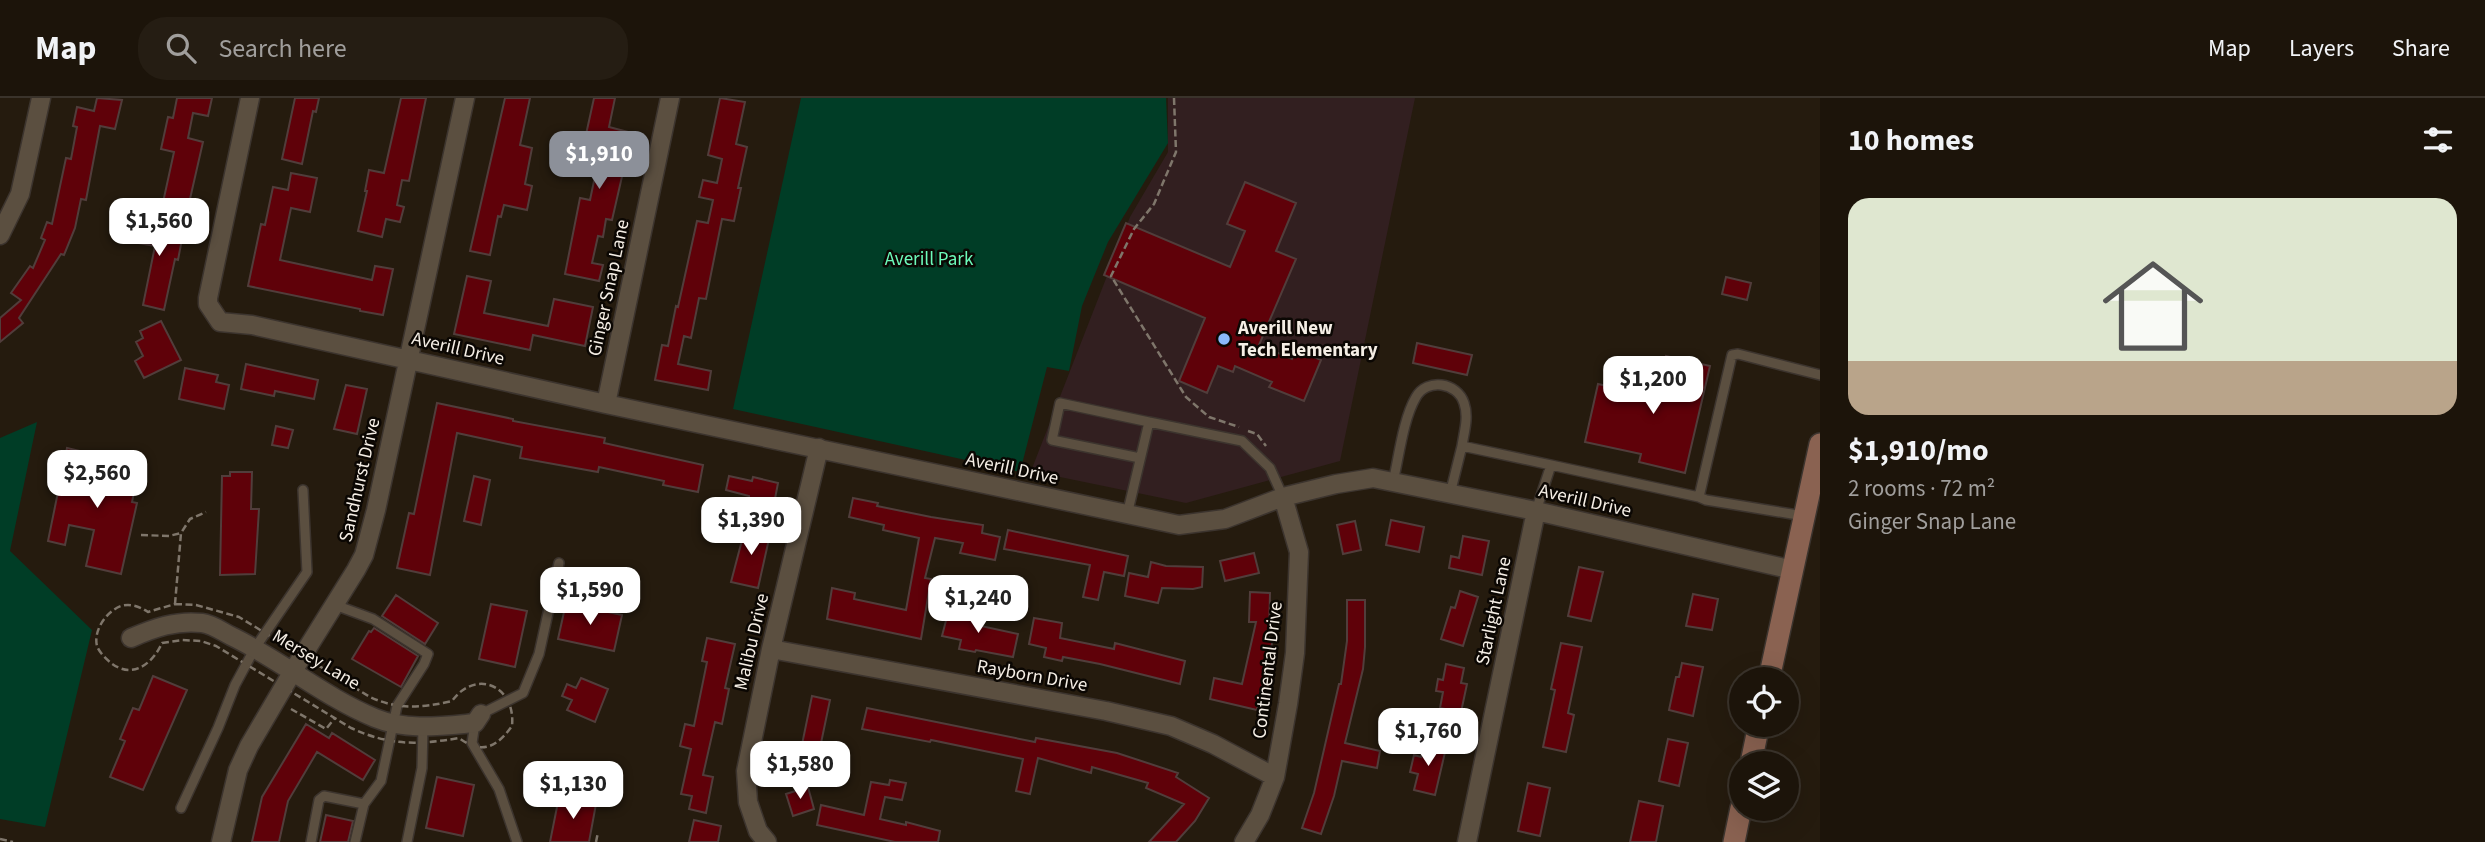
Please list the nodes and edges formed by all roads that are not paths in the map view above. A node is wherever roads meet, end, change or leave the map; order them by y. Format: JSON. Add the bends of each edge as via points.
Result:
{"nodes":[{"id":1,"x":41,"y":98,"type":"edge"},
{"id":2,"x":250,"y":98,"type":"edge"},
{"id":3,"x":465,"y":98,"type":"edge"},
{"id":4,"x":670,"y":98,"type":"edge"},
{"id":5,"x":0,"y":236,"type":"edge"},
{"id":6,"x":408,"y":359,"type":"junction"},
{"id":7,"x":1820,"y":375,"type":"edge"},
{"id":8,"x":606,"y":404,"type":"junction"},
{"id":9,"x":1149,"y":422,"type":"junction"},
{"id":10,"x":1820,"y":444,"type":"edge"},
{"id":11,"x":1462,"y":446,"type":"junction"},
{"id":12,"x":819,"y":448,"type":"junction"},
{"id":13,"x":1140,"y":458,"type":"junction"},
{"id":14,"x":1551,"y":465,"type":"junction"},
{"id":15,"x":1393,"y":482,"type":"junction"},
{"id":16,"x":303,"y":490,"type":"dead end"},
{"id":17,"x":1450,"y":494,"type":"junction"},
{"id":18,"x":1283,"y":497,"type":"junction"},
{"id":19,"x":1699,"y":497,"type":"junction"},
{"id":20,"x":1536,"y":512,"type":"junction"},
{"id":21,"x":1127,"y":515,"type":"junction"},
{"id":22,"x":1804,"y":516,"type":"junction"},
{"id":23,"x":559,"y":563,"type":"dead end"},
{"id":24,"x":1793,"y":570,"type":"junction"},
{"id":25,"x":335,"y":605,"type":"junction"},
{"id":26,"x":131,"y":638,"type":"dead end"},
{"id":27,"x":255,"y":648,"type":"junction"},
{"id":28,"x":771,"y":649,"type":"junction"},
{"id":29,"x":1772,"y":667,"type":"edge"},
{"id":30,"x":293,"y":671,"type":"junction"},
{"id":31,"x":478,"y":718,"type":"junction"},
{"id":32,"x":393,"y":723,"type":"junction"},
{"id":33,"x":423,"y":727,"type":"junction"},
{"id":34,"x":1275,"y":777,"type":"junction"},
{"id":35,"x":364,"y":804,"type":"junction"},
{"id":36,"x":181,"y":808,"type":"dead end"},
{"id":37,"x":1738,"y":821,"type":"edge"},
{"id":38,"x":221,"y":842,"type":"edge"},
{"id":39,"x":310,"y":842,"type":"edge"},
{"id":40,"x":355,"y":842,"type":"edge"},
{"id":41,"x":407,"y":842,"type":"edge"},
{"id":42,"x":517,"y":842,"type":"edge"},
{"id":43,"x":767,"y":842,"type":"edge"},
{"id":44,"x":1244,"y":842,"type":"edge"},
{"id":45,"x":1467,"y":842,"type":"edge"},
{"id":46,"x":1734,"y":842,"type":"edge"}],
"edges":[{"from":1,"to":5,"type":"street","via":[[20,194]]},
{"from":2,"to":6,"type":"street","name":"Averill Drive","via":[[208,304],[220,322]]},
{"from":3,"to":6,"type":"street","name":"Sandhurst Drive"},
{"from":4,"to":8,"type":"street","name":"Ginger Snap Lane"},
{"from":6,"to":8,"type":"street","name":"Averill Drive"},
{"from":6,"to":25,"type":"street","name":"Sandhurst Drive","via":[[371,530],[360,563]]},
{"from":7,"to":19,"type":"lane","via":[[1732,355]]},
{"from":8,"to":12,"type":"street","name":"Averill Drive"},
{"from":9,"to":13,"type":"lane"},
{"from":9,"to":13,"type":"lane","via":[[1060,403],[1052,440]]},
{"from":9,"to":18,"type":"lane","via":[[1242,441],[1270,468]]},
{"from":10,"to":22,"type":"street"},
{"from":11,"to":14,"type":"lane"},
{"from":11,"to":15,"type":"lane","via":[[1467,416],[1458,392],[1440,385],[1422,389],[1408,420]]},
{"from":11,"to":17,"type":"lane"},
{"from":12,"to":21,"type":"street","name":"Averill Drive"},
{"from":12,"to":28,"type":"street","name":"Malibu Drive"},
{"from":13,"to":21,"type":"lane"},
{"from":14,"to":19,"type":"lane"},
{"from":14,"to":20,"type":"lane"},
{"from":15,"to":17,"type":"street","name":"Averill Drive"},
{"from":15,"to":18,"type":"street","name":"Averill Drive","via":[[1373,478]]},
{"from":16,"to":27,"type":"lane","via":[[307,572]]},
{"from":17,"to":20,"type":"street","name":"Averill Drive"},
{"from":18,"to":21,"type":"street","name":"Averill Drive","via":[[1225,519],[1179,525]]},
{"from":18,"to":34,"type":"street","name":"Continental Drive","via":[[1299,552],[1289,704]]},
{"from":19,"to":22,"type":"lane"},
{"from":20,"to":24,"type":"street","name":"Averill Drive"},
{"from":20,"to":45,"type":"street","name":"Starlight Lane"},
{"from":22,"to":24,"type":"street"},
{"from":23,"to":31,"type":"lane","via":[[539,654],[523,693]]},
{"from":24,"to":29,"type":"street"},
{"from":25,"to":30,"type":"street","name":"Sandhurst Drive"},
{"from":25,"to":32,"type":"lane","via":[[373,619],[428,654],[397,706]]},
{"from":26,"to":27,"type":"street","name":"Mersey Lane","via":[[167,623],[204,623]]},
{"from":27,"to":30,"type":"street","name":"Mersey Lane"},
{"from":27,"to":36,"type":"lane"},
{"from":28,"to":34,"type":"street","name":"Rayborn Drive","via":[[1171,726]]},
{"from":28,"to":43,"type":"street","name":"Malibu Drive","via":[[746,771],[748,802]]},
{"from":30,"to":32,"type":"street","name":"Mersey Lane","via":[[342,702]]},
{"from":30,"to":38,"type":"street","name":"Sandhurst Drive","via":[[248,746]]},
{"from":31,"to":33,"type":"street","name":"Mersey Lane"},
{"from":31,"to":42,"type":"lane","via":[[472,743],[499,789]]},
{"from":32,"to":33,"type":"street","name":"Mersey Lane"},
{"from":32,"to":35,"type":"lane","via":[[381,781]]},
{"from":33,"to":41,"type":"lane","via":[[422,768]]},
{"from":34,"to":44,"type":"street","name":"Continental Drive"},
{"from":35,"to":39,"type":"lane","via":[[324,796]]},
{"from":35,"to":40,"type":"lane"},
{"from":37,"to":46,"type":"street"}]}
